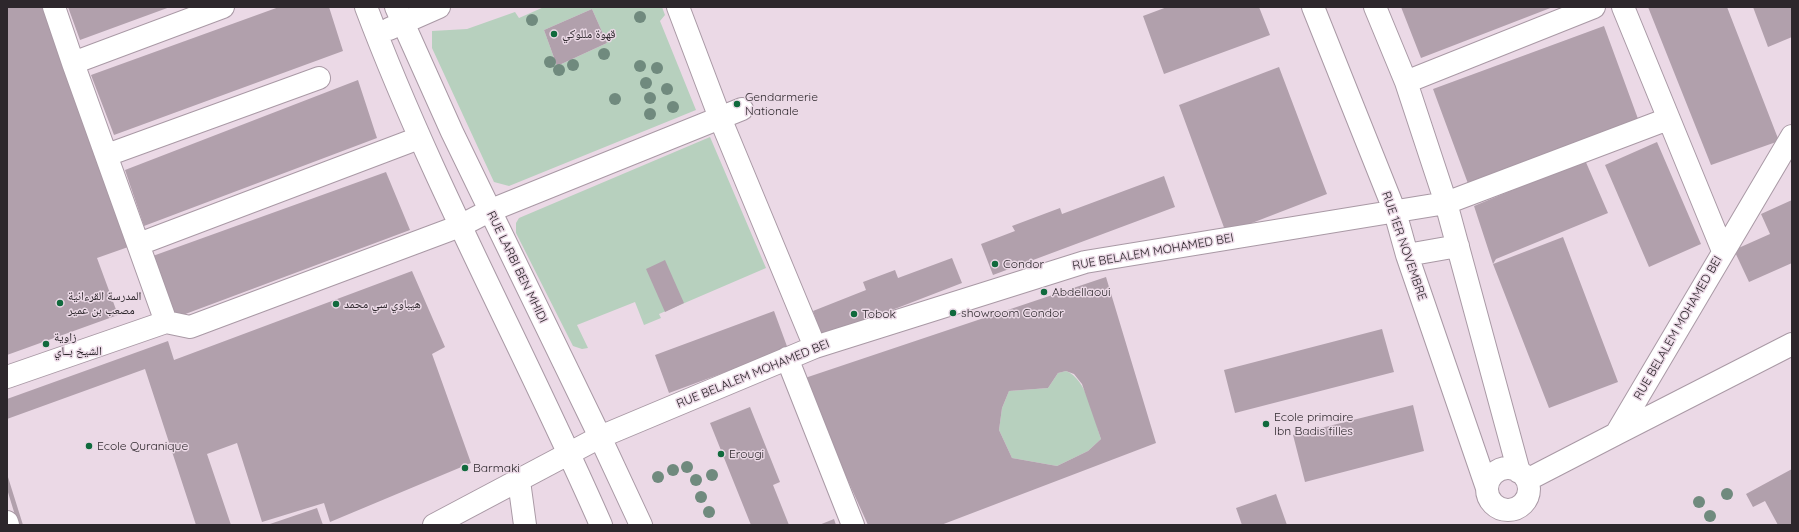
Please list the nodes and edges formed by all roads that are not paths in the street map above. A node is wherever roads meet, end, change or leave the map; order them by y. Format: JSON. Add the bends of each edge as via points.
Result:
{"nodes":[{"id":1,"x":54,"y":7,"type":"edge"},
{"id":2,"x":222,"y":7,"type":"edge"},
{"id":3,"x":366,"y":7,"type":"edge"},
{"id":4,"x":439,"y":7,"type":"edge"},
{"id":5,"x":678,"y":7,"type":"edge"},
{"id":6,"x":1313,"y":7,"type":"edge"},
{"id":7,"x":1375,"y":7,"type":"edge"},
{"id":8,"x":1594,"y":7,"type":"edge"},
{"id":9,"x":1622,"y":7,"type":"edge"},
{"id":10,"x":399,"y":15,"type":"edge"},
{"id":11,"x":376,"y":34,"type":"junction"},
{"id":12,"x":73,"y":62,"type":"junction"},
{"id":13,"x":320,"y":78,"type":"dead end"},
{"id":14,"x":1406,"y":82,"type":"junction"},
{"id":15,"x":742,"y":109,"type":"dead end"},
{"id":16,"x":720,"y":118,"type":"junction"},
{"id":17,"x":1668,"y":119,"type":"junction"},
{"id":18,"x":1792,"y":136,"type":"edge"},
{"id":19,"x":419,"y":138,"type":"junction"},
{"id":20,"x":107,"y":155,"type":"junction"},
{"id":21,"x":1446,"y":203,"type":"junction"},
{"id":22,"x":489,"y":211,"type":"junction"},
{"id":23,"x":1395,"y":212,"type":"junction"},
{"id":24,"x":460,"y":226,"type":"junction"},
{"id":25,"x":139,"y":244,"type":"junction"},
{"id":26,"x":1458,"y":246,"type":"junction"},
{"id":27,"x":1723,"y":250,"type":"junction"},
{"id":28,"x":1407,"y":255,"type":"junction"},
{"id":29,"x":166,"y":322,"type":"junction"},
{"id":30,"x":1792,"y":344,"type":"edge"},
{"id":31,"x":815,"y":347,"type":"junction"},
{"id":32,"x":787,"y":358,"type":"junction"},
{"id":33,"x":7,"y":377,"type":"edge"},
{"id":34,"x":1616,"y":434,"type":"junction"},
{"id":35,"x":600,"y":437,"type":"junction"},
{"id":36,"x":569,"y":453,"type":"junction"},
{"id":37,"x":519,"y":481,"type":"junction"},
{"id":38,"x":1524,"y":484,"type":"junction"},
{"id":39,"x":1488,"y":494,"type":"junction"},
{"id":40,"x":7,"y":522,"type":"edge"},
{"id":41,"x":8,"y":525,"type":"edge"},
{"id":42,"x":434,"y":525,"type":"edge"},
{"id":43,"x":525,"y":525,"type":"edge"},
{"id":44,"x":600,"y":525,"type":"edge"},
{"id":45,"x":641,"y":525,"type":"edge"},
{"id":46,"x":853,"y":525,"type":"edge"},
{"id":47,"x":1502,"y":525,"type":"edge"},
{"id":48,"x":1512,"y":525,"type":"edge"}],
"edges":[{"from":1,"to":12,"type":"street"},
{"from":2,"to":12,"type":"street"},
{"from":3,"to":11,"type":"street"},
{"from":4,"to":10,"type":"street"},
{"from":5,"to":16,"type":"street"},
{"from":6,"to":23,"type":"street","name":"RUE 1ER NOVEMBRE"},
{"from":7,"to":14,"type":"street"},
{"from":8,"to":14,"type":"street"},
{"from":9,"to":17,"type":"street"},
{"from":10,"to":11,"type":"street"},
{"from":10,"to":22,"type":"street","name":"RUE LARBI BEN MHIDI"},
{"from":11,"to":19,"type":"street"},
{"from":12,"to":20,"type":"street"},
{"from":13,"to":20,"type":"street"},
{"from":14,"to":21,"type":"street"},
{"from":15,"to":16,"type":"street"},
{"from":16,"to":22,"type":"street"},
{"from":16,"to":31,"type":"street"},
{"from":17,"to":21,"type":"street","name":"RUE BELALEM MOHAMED BEI"},
{"from":17,"to":27,"type":"street"},
{"from":18,"to":27,"type":"street","name":"RUE BELALEM MOHAMED BEI"},
{"from":19,"to":24,"type":"street"},
{"from":19,"to":25,"type":"street"},
{"from":20,"to":25,"type":"street"},
{"from":21,"to":23,"type":"street","name":"RUE BELALEM MOHAMED BEI"},
{"from":21,"to":26,"type":"street"},
{"from":22,"to":24,"type":"street"},
{"from":22,"to":35,"type":"street","name":"RUE LARBI BEN MHIDI"},
{"from":23,"to":28,"type":"street","name":"RUE 1ER NOVEMBRE"},
{"from":23,"to":31,"type":"street","name":"RUE BELALEM MOHAMED BEI","via":[[1085,262]]},
{"from":24,"to":29,"type":"street","via":[[190,327]]},
{"from":24,"to":36,"type":"street"},
{"from":25,"to":29,"type":"street"},
{"from":26,"to":28,"type":"street"},
{"from":26,"to":38,"type":"street"},
{"from":27,"to":34,"type":"street","name":"RUE BELALEM MOHAMED BEI"},
{"from":28,"to":39,"type":"street","name":"RUE 1ER NOVEMBRE"},
{"from":29,"to":33,"type":"street"},
{"from":30,"to":34,"type":"street"},
{"from":31,"to":32,"type":"street","name":"RUE BELALEM MOHAMED BEI"},
{"from":32,"to":35,"type":"street","name":"RUE BELALEM MOHAMED BEI"},
{"from":32,"to":46,"type":"street"},
{"from":34,"to":38,"type":"street"},
{"from":35,"to":36,"type":"street","name":"RUE BELALEM MOHAMED BEI"},
{"from":35,"to":45,"type":"street","name":"RUE LARBI BEN MHIDI"},
{"from":36,"to":37,"type":"street","name":"RUE BELALEM MOHAMED BEI"},
{"from":36,"to":44,"type":"street"},
{"from":37,"to":42,"type":"street","name":"RUE BELALEM MOHAMED BEI"},
{"from":37,"to":43,"type":"street"},
{"from":38,"to":39,"type":"street","via":[[1509,468],[1498,471],[1490,478]]},
{"from":38,"to":39,"type":"street","via":[[1518,508],[1507,510],[1497,507]]},
{"from":38,"to":48,"type":"street"},
{"from":39,"to":47,"type":"street","name":"RUE 1ER NOVEMBRE"},
{"from":40,"to":41,"type":"street"}]}
